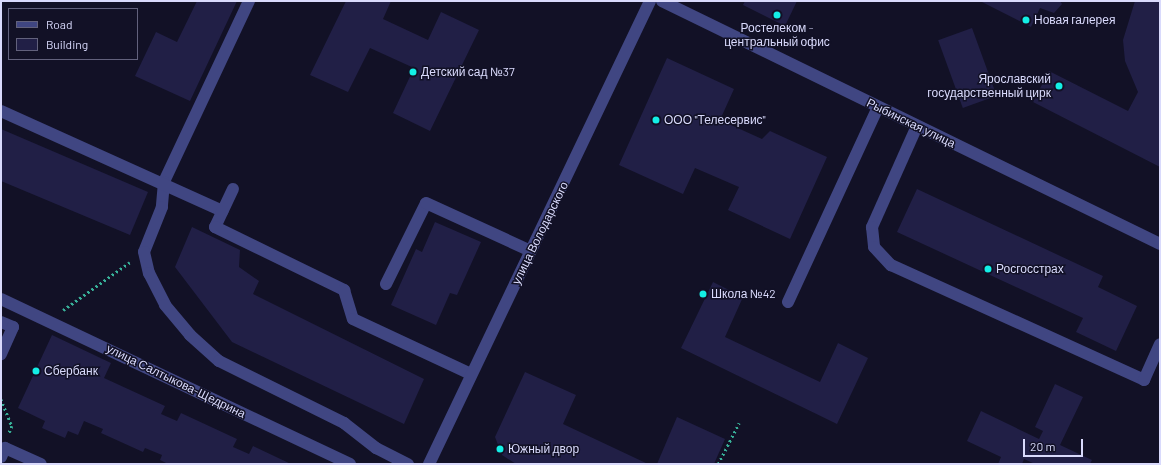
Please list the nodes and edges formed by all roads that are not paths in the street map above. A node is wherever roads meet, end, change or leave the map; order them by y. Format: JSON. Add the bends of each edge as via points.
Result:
{"nodes":[{"id":1,"x":249,"y":1,"type":"edge"},
{"id":2,"x":650,"y":1,"type":"edge"},
{"id":3,"x":662,"y":1,"type":"edge"},
{"id":4,"x":878,"y":107,"type":"junction"},
{"id":5,"x":1,"y":111,"type":"edge"},
{"id":6,"x":917,"y":126,"type":"junction"},
{"id":7,"x":164,"y":182,"type":"junction"},
{"id":8,"x":233,"y":189,"type":"dead end"},
{"id":9,"x":222,"y":211,"type":"junction"},
{"id":10,"x":1160,"y":244,"type":"edge"},
{"id":11,"x":531,"y":251,"type":"junction"},
{"id":12,"x":386,"y":284,"type":"dead end"},
{"id":13,"x":1,"y":299,"type":"edge"},
{"id":14,"x":788,"y":302,"type":"dead end"},
{"id":15,"x":1,"y":322,"type":"edge"},
{"id":16,"x":1160,"y":344,"type":"edge"},
{"id":17,"x":1,"y":354,"type":"edge"},
{"id":18,"x":471,"y":374,"type":"junction"},
{"id":19,"x":3,"y":453,"type":"edge"},
{"id":20,"x":41,"y":464,"type":"edge"},
{"id":21,"x":350,"y":464,"type":"edge"},
{"id":22,"x":408,"y":464,"type":"edge"},
{"id":23,"x":429,"y":464,"type":"edge"}],
"edges":[{"from":1,"to":7,"type":"street"},
{"from":2,"to":11,"type":"street","name":"улица Володарского"},
{"from":3,"to":4,"type":"street","name":"Рыбинская улица"},
{"from":4,"to":6,"type":"street","name":"Рыбинская улица"},
{"from":4,"to":14,"type":"street"},
{"from":5,"to":7,"type":"street"},
{"from":6,"to":10,"type":"street","name":"Рыбинская улица"},
{"from":6,"to":16,"type":"street","via":[[872,227],[874,247],[891,265],[1144,380]]},
{"from":7,"to":9,"type":"street"},
{"from":7,"to":22,"type":"street","via":[[162,207],[144,252],[165,305],[190,335],[218,361],[344,423],[376,448]]},
{"from":8,"to":9,"type":"street"},
{"from":9,"to":18,"type":"street","via":[[215,228],[344,290],[353,319]]},
{"from":11,"to":12,"type":"street","via":[[426,203]]},
{"from":11,"to":18,"type":"street","name":"улица Володарского"},
{"from":13,"to":21,"type":"street","name":"улица Салтыкова-Щедрина"},
{"from":15,"to":17,"type":"street","via":[[13,327]]},
{"from":18,"to":23,"type":"street","name":"улица Володарского"},
{"from":19,"to":20,"type":"street"}]}
